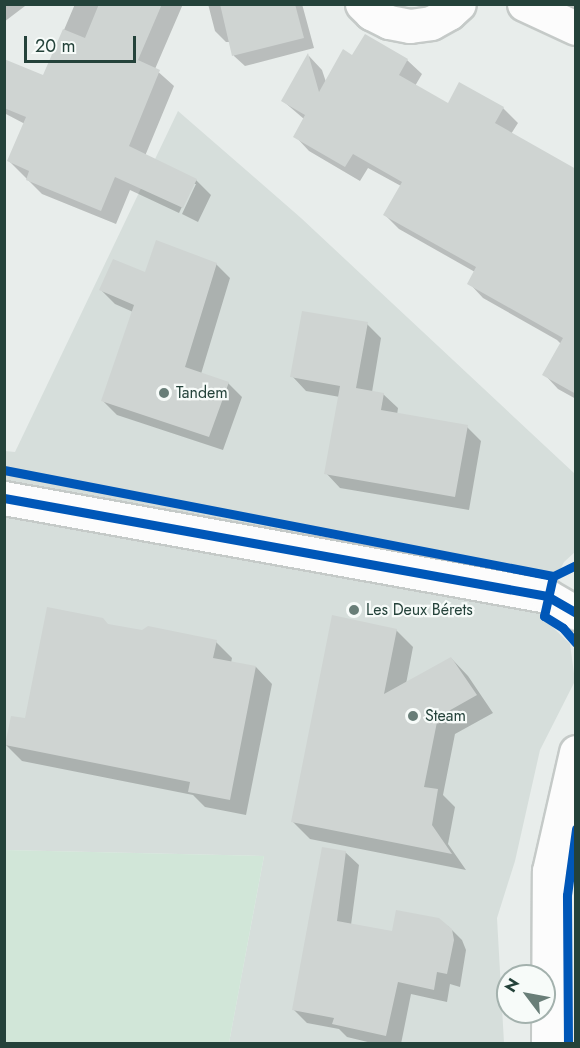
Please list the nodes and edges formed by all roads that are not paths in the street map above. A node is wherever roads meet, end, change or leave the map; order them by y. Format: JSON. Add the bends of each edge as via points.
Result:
{"nodes":[{"id":1,"x":362,"y":4,"type":"edge"},
{"id":2,"x":459,"y":4,"type":"edge"},
{"id":3,"x":524,"y":4,"type":"edge"},
{"id":4,"x":576,"y":28,"type":"edge"},
{"id":5,"x":4,"y":498,"type":"edge"},
{"id":6,"x":561,"y":591,"type":"edge"},
{"id":7,"x":576,"y":613,"type":"edge"},
{"id":8,"x":576,"y":752,"type":"edge"},
{"id":9,"x":548,"y":1044,"type":"edge"}],
"edges":[{"from":1,"to":2,"type":"street","via":[[389,22],[410,26],[431,23]]},
{"from":3,"to":4,"type":"street"},
{"from":5,"to":6,"type":"street"},
{"from":6,"to":7,"type":"street"},
{"from":8,"to":9,"type":"street","via":[[549,871]]}]}
